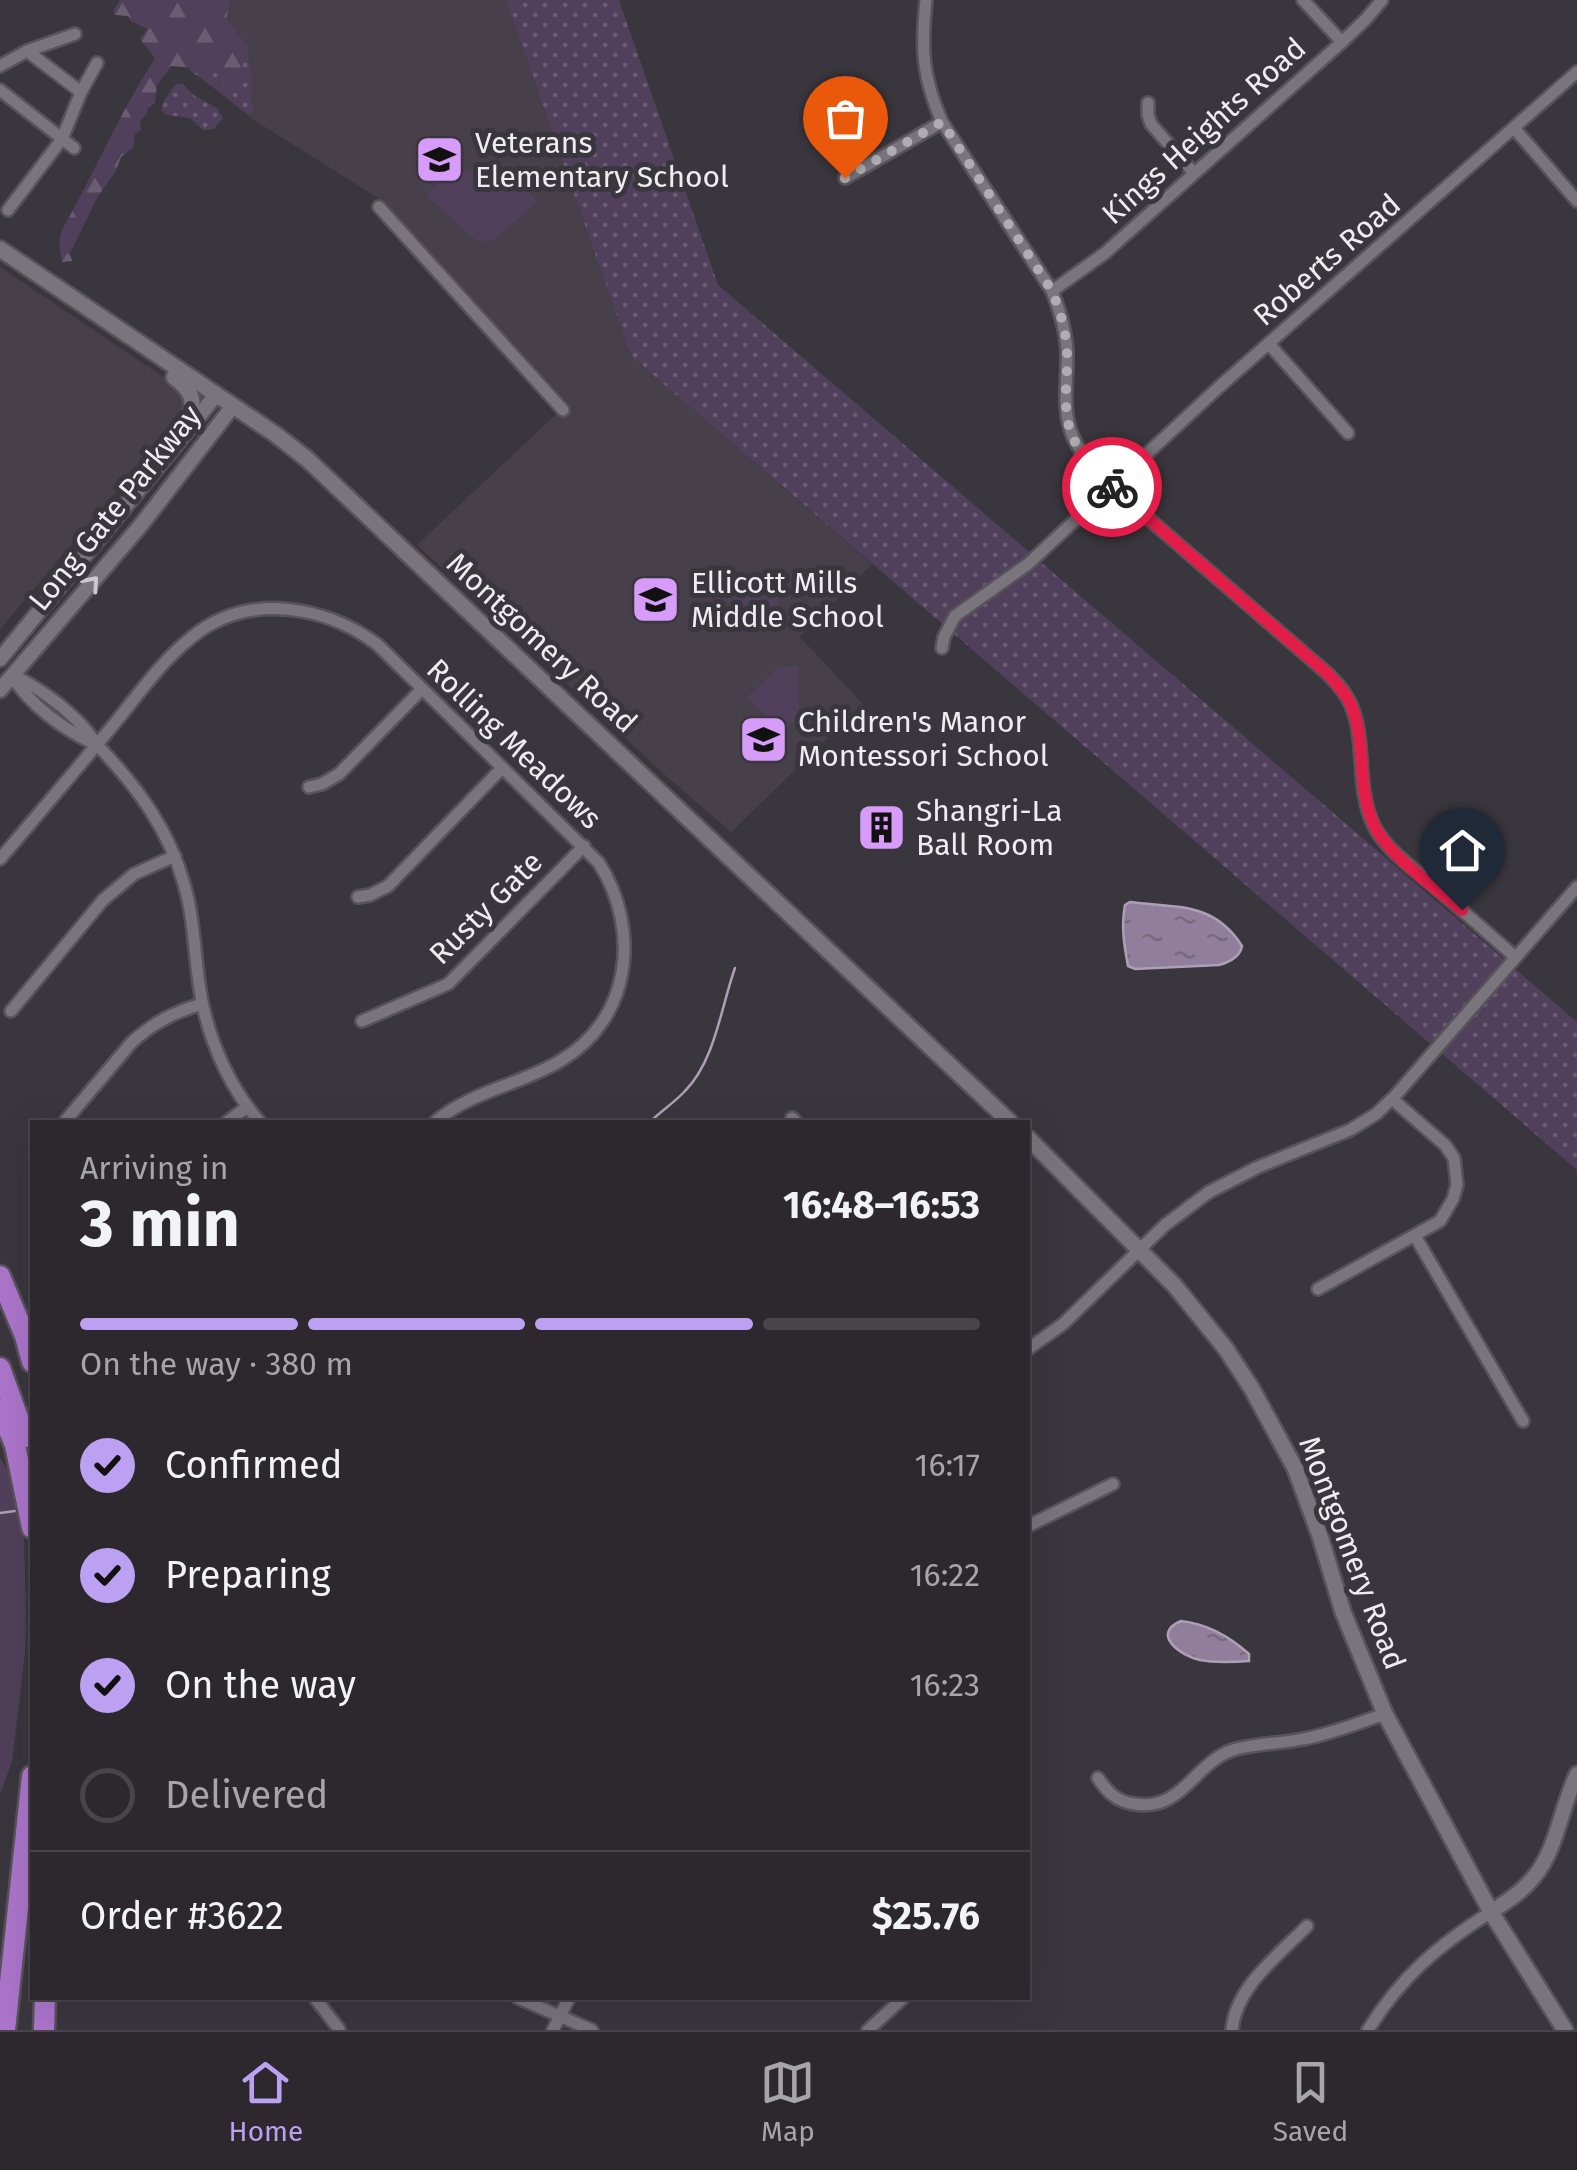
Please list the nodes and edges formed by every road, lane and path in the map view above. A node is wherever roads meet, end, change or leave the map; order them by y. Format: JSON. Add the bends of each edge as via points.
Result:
{"nodes":[{"id":1,"x":926,"y":0,"type":"edge"},
{"id":2,"x":1302,"y":0,"type":"edge"},
{"id":3,"x":1382,"y":0,"type":"edge"},
{"id":4,"x":75,"y":34,"type":"dead end"},
{"id":5,"x":1342,"y":42,"type":"junction"},
{"id":6,"x":27,"y":51,"type":"junction"},
{"id":7,"x":97,"y":63,"type":"dead end"},
{"id":8,"x":0,"y":66,"type":"edge"},
{"id":9,"x":1577,"y":72,"type":"edge"},
{"id":10,"x":0,"y":90,"type":"edge"},
{"id":11,"x":82,"y":92,"type":"junction"},
{"id":12,"x":1148,"y":103,"type":"dead end"},
{"id":13,"x":942,"y":122,"type":"junction"},
{"id":14,"x":1514,"y":128,"type":"junction"},
{"id":15,"x":62,"y":140,"type":"junction"},
{"id":16,"x":74,"y":148,"type":"dead end"},
{"id":17,"x":1193,"y":172,"type":"junction"},
{"id":18,"x":845,"y":178,"type":"dead end"},
{"id":19,"x":1577,"y":201,"type":"edge"},
{"id":20,"x":379,"y":207,"type":"dead end"},
{"id":21,"x":8,"y":210,"type":"dead end"},
{"id":22,"x":0,"y":249,"type":"edge"},
{"id":23,"x":1052,"y":291,"type":"junction"},
{"id":24,"x":92,"y":313,"type":"junction"},
{"id":25,"x":1269,"y":344,"type":"junction"},
{"id":26,"x":216,"y":395,"type":"junction"},
{"id":27,"x":233,"y":406,"type":"junction"},
{"id":28,"x":563,"y":410,"type":"dead end"},
{"id":29,"x":190,"y":426,"type":"junction"},
{"id":30,"x":1348,"y":432,"type":"dead end"},
{"id":31,"x":1112,"y":487,"type":"junction"},
{"id":32,"x":942,"y":648,"type":"dead end"},
{"id":33,"x":5,"y":667,"type":"edge"},
{"id":34,"x":422,"y":689,"type":"junction"},
{"id":35,"x":0,"y":690,"type":"edge"},
{"id":36,"x":97,"y":745,"type":"junction"},
{"id":37,"x":502,"y":768,"type":"junction"},
{"id":38,"x":309,"y":787,"type":"dead end"},
{"id":39,"x":584,"y":846,"type":"junction"},
{"id":40,"x":175,"y":856,"type":"junction"},
{"id":41,"x":0,"y":859,"type":"edge"},
{"id":42,"x":1577,"y":887,"type":"edge"},
{"id":43,"x":358,"y":897,"type":"dead end"},
{"id":44,"x":1516,"y":957,"type":"junction"},
{"id":45,"x":202,"y":1004,"type":"junction"},
{"id":46,"x":12,"y":1011,"type":"dead end"},
{"id":47,"x":362,"y":1021,"type":"dead end"},
{"id":48,"x":1392,"y":1098,"type":"junction"},
{"id":49,"x":247,"y":1108,"type":"junction"},
{"id":50,"x":66,"y":1120,"type":"dead end"},
{"id":51,"x":230,"y":1120,"type":"edge"},
{"id":52,"x":258,"y":1120,"type":"edge"},
{"id":53,"x":437,"y":1120,"type":"edge"},
{"id":54,"x":1008,"y":1120,"type":"edge"},
{"id":55,"x":1030,"y":1140,"type":"edge"},
{"id":56,"x":1415,"y":1236,"type":"junction"},
{"id":57,"x":1140,"y":1250,"type":"junction"},
{"id":58,"x":0,"y":1276,"type":"edge"},
{"id":59,"x":1318,"y":1290,"type":"dead end"},
{"id":60,"x":0,"y":1302,"type":"edge"},
{"id":61,"x":1030,"y":1348,"type":"edge"},
{"id":62,"x":30,"y":1355,"type":"edge"},
{"id":63,"x":30,"y":1366,"type":"edge"},
{"id":64,"x":0,"y":1368,"type":"edge"},
{"id":65,"x":0,"y":1410,"type":"edge"},
{"id":66,"x":1523,"y":1421,"type":"dead end"},
{"id":67,"x":30,"y":1459,"type":"edge"},
{"id":68,"x":1113,"y":1484,"type":"dead end"},
{"id":69,"x":30,"y":1518,"type":"edge"},
{"id":70,"x":1030,"y":1525,"type":"edge"},
{"id":71,"x":1385,"y":1714,"type":"junction"},
{"id":72,"x":1577,"y":1774,"type":"edge"},
{"id":73,"x":1098,"y":1778,"type":"dead end"},
{"id":74,"x":30,"y":1794,"type":"edge"},
{"id":75,"x":1490,"y":1912,"type":"junction"},
{"id":76,"x":1307,"y":1926,"type":"dead end"},
{"id":77,"x":44,"y":2000,"type":"edge"},
{"id":78,"x":316,"y":2000,"type":"edge"},
{"id":79,"x":522,"y":2000,"type":"edge"},
{"id":80,"x":569,"y":2000,"type":"edge"},
{"id":81,"x":901,"y":2000,"type":"edge"},
{"id":82,"x":560,"y":2018,"type":"junction"},
{"id":83,"x":338,"y":2028,"type":"edge"},
{"id":84,"x":4,"y":2030,"type":"edge"},
{"id":85,"x":44,"y":2030,"type":"edge"},
{"id":86,"x":553,"y":2030,"type":"edge"},
{"id":87,"x":592,"y":2030,"type":"edge"},
{"id":88,"x":868,"y":2030,"type":"edge"},
{"id":89,"x":1232,"y":2030,"type":"edge"},
{"id":90,"x":1368,"y":2030,"type":"edge"},
{"id":91,"x":1566,"y":2030,"type":"edge"}],
"edges":[{"from":1,"to":13,"type":"street","via":[[925,74]]},
{"from":2,"to":5,"type":"street"},
{"from":3,"to":5,"type":"street","name":"Kings Heights Road"},
{"from":4,"to":6,"type":"street"},
{"from":5,"to":17,"type":"street","name":"Kings Heights Road"},
{"from":6,"to":8,"type":"street"},
{"from":6,"to":11,"type":"street"},
{"from":7,"to":11,"type":"street"},
{"from":9,"to":14,"type":"street","name":"Roberts Road"},
{"from":10,"to":15,"type":"street"},
{"from":11,"to":15,"type":"street"},
{"from":12,"to":17,"type":"street","via":[[1150,124]]},
{"from":13,"to":18,"type":"street"},
{"from":13,"to":23,"type":"street"},
{"from":14,"to":19,"type":"street"},
{"from":14,"to":25,"type":"street","name":"Roberts Road"},
{"from":15,"to":16,"type":"street"},
{"from":15,"to":21,"type":"street"},
{"from":17,"to":23,"type":"street","name":"Kings Heights Road"},
{"from":20,"to":28,"type":"street"},
{"from":22,"to":24,"type":"main road","name":"Montgomery Road"},
{"from":23,"to":31,"type":"street","via":[[1066,333],[1073,437]]},
{"from":24,"to":26,"type":"main road","name":"Montgomery Road"},
{"from":24,"to":29,"type":"main road","via":[[92,323],[190,392]]},
{"from":25,"to":30,"type":"street"},
{"from":25,"to":31,"type":"street","name":"Roberts Road"},
{"from":26,"to":27,"type":"main road","name":"Montgomery Road"},
{"from":26,"to":29,"type":"street","name":"Long Gate Parkway"},
{"from":33,"to":27,"type":"street","name":"Long Gate Parkway","one_way":true,"via":[[28,656]]},
{"from":27,"to":54,"type":"main road","name":"Montgomery Road","via":[[334,484]]},
{"from":29,"to":33,"type":"street","name":"Long Gate Parkway","via":[[16,641]]},
{"from":31,"to":32,"type":"street","name":"Roberts Road","via":[[1028,564],[956,616]]},
{"from":31,"to":44,"type":"street","via":[[1341,688],[1354,715],[1374,828]]},
{"from":33,"to":35,"type":"street","name":"Long Gate Parkway"},
{"from":33,"to":36,"type":"street","via":[[22,692]]},
{"from":34,"to":36,"type":"street","name":"Rolling Meadows","via":[[378,645],[343,622],[265,609],[225,618],[192,637]]},
{"from":34,"to":37,"type":"street","name":"Rolling Meadows"},
{"from":34,"to":38,"type":"street","via":[[338,774]]},
{"from":36,"to":40,"type":"street","via":[[145,800]]},
{"from":36,"to":41,"type":"street","name":"Rolling Meadows"},
{"from":37,"to":39,"type":"street","name":"Rolling Meadows"},
{"from":37,"to":43,"type":"street","via":[[388,886]]},
{"from":39,"to":47,"type":"street","name":"Rusty Gate","via":[[448,984]]},
{"from":39,"to":53,"type":"street","name":"Rolling Meadows","via":[[608,878],[624,930],[623,970],[608,1012],[564,1059]]},
{"from":40,"to":45,"type":"street","via":[[190,908]]},
{"from":40,"to":46,"type":"street","via":[[110,892]]},
{"from":42,"to":44,"type":"street"},
{"from":44,"to":48,"type":"street"},
{"from":45,"to":49,"type":"street"},
{"from":45,"to":50,"type":"street","via":[[143,1032]]},
{"from":48,"to":56,"type":"street","via":[[1454,1158],[1457,1185],[1448,1210]]},
{"from":48,"to":57,"type":"street","via":[[1350,1130],[1209,1192]]},
{"from":49,"to":51,"type":"street"},
{"from":49,"to":52,"type":"street"},
{"from":55,"to":57,"type":"main road","name":"Montgomery Road"},
{"from":56,"to":59,"type":"street"},
{"from":56,"to":66,"type":"street"},
{"from":57,"to":61,"type":"street"},
{"from":57,"to":71,"type":"main road","name":"Montgomery Road","via":[[1226,1349],[1276,1430]]},
{"from":58,"to":62,"type":"highway"},
{"from":60,"to":63,"type":"highway"},
{"from":64,"to":67,"type":"highway"},
{"from":65,"to":69,"type":"highway","via":[[15,1445]]},
{"from":68,"to":70,"type":"street"},
{"from":71,"to":73,"type":"street","via":[[1309,1738],[1225,1753],[1156,1804],[1120,1800]]},
{"from":71,"to":75,"type":"main road","name":"Montgomery Road"},
{"from":72,"to":75,"type":"street","via":[[1546,1859],[1517,1895]]},
{"from":74,"to":84,"type":"highway"},
{"from":75,"to":90,"type":"street","via":[[1430,1954]]},
{"from":75,"to":91,"type":"main road","name":"Montgomery Road"},
{"from":76,"to":89,"type":"street","via":[[1250,1984]]},
{"from":77,"to":85,"type":"highway"},
{"from":78,"to":83,"type":"street"},
{"from":79,"to":82,"type":"street"},
{"from":80,"to":82,"type":"street"},
{"from":81,"to":88,"type":"street"},
{"from":82,"to":86,"type":"street"},
{"from":82,"to":87,"type":"street"}]}
